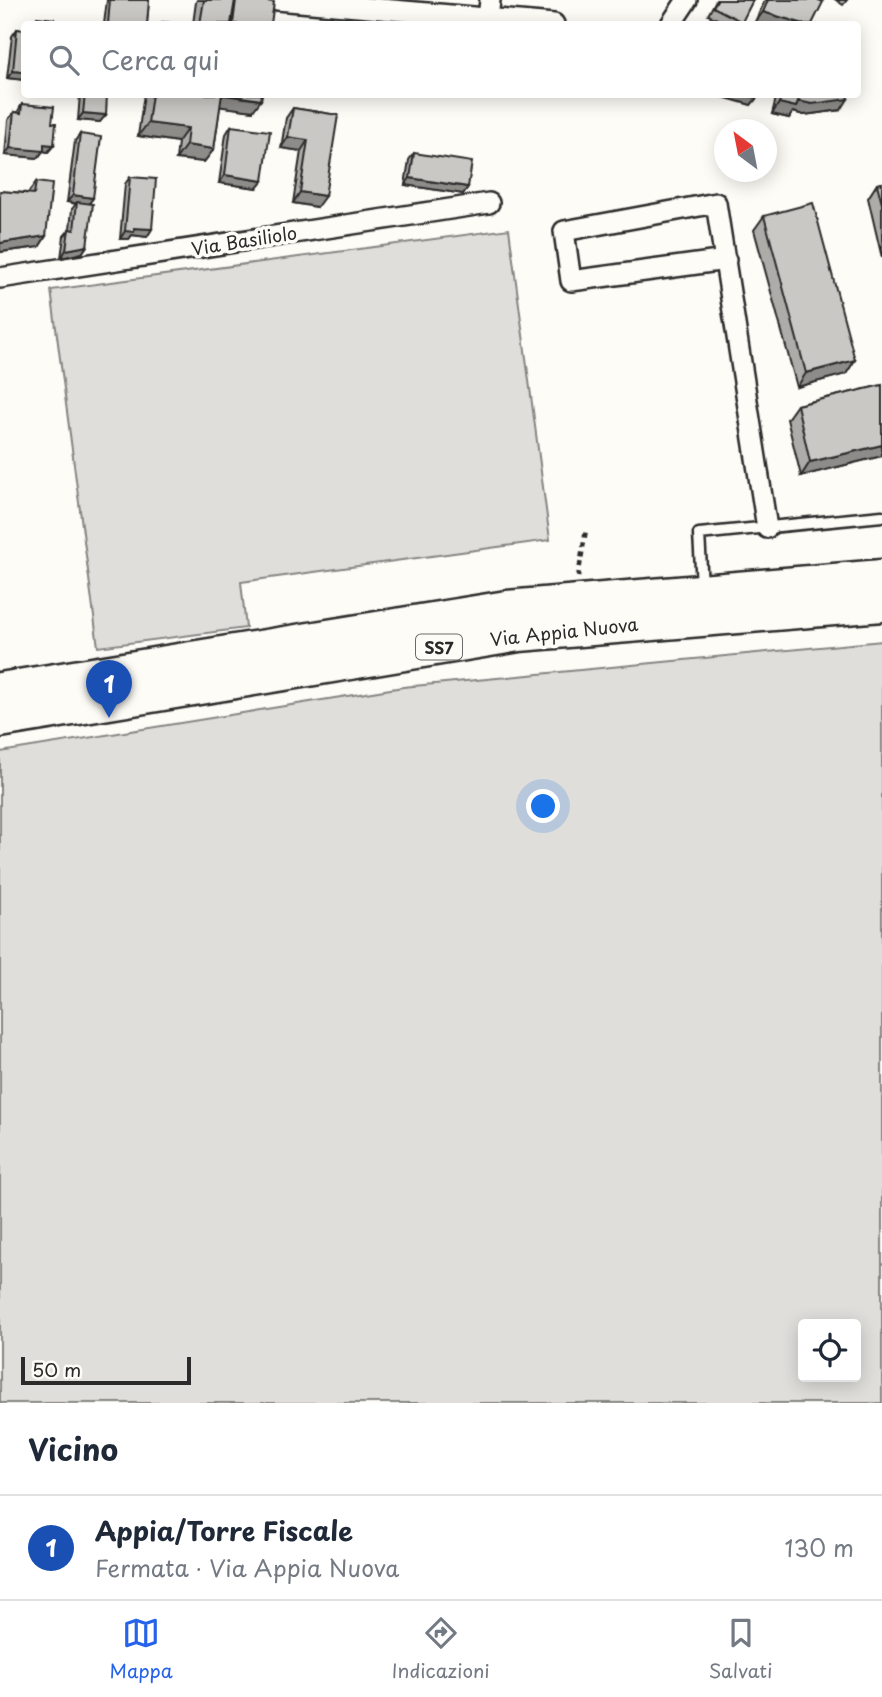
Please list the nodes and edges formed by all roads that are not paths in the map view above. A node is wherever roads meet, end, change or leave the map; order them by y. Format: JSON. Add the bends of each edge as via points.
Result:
{"nodes":[{"id":1,"x":277,"y":0,"type":"edge"},
{"id":2,"x":687,"y":0,"type":"edge"},
{"id":3,"x":489,"y":9,"type":"edge"},
{"id":4,"x":541,"y":21,"type":"edge"},
{"id":5,"x":673,"y":21,"type":"edge"},
{"id":6,"x":489,"y":203,"type":"dead end"},
{"id":7,"x":726,"y":260,"type":"junction"},
{"id":8,"x":0,"y":278,"type":"edge"},
{"id":9,"x":882,"y":516,"type":"edge"},
{"id":10,"x":767,"y":528,"type":"junction"},
{"id":11,"x":882,"y":576,"type":"edge"},
{"id":12,"x":703,"y":590,"type":"junction"},
{"id":13,"x":882,"y":605,"type":"edge"},
{"id":14,"x":0,"y":689,"type":"edge"},
{"id":15,"x":0,"y":721,"type":"edge"}],
"edges":[{"from":1,"to":3,"type":"street"},
{"from":2,"to":5,"type":"street"},
{"from":3,"to":4,"type":"street"},
{"from":6,"to":8,"type":"street","name":"Via Basiliolo"},
{"from":7,"to":7,"type":"street","via":[[716,203],[564,231],[571,281]]},
{"from":7,"to":10,"type":"street"},
{"from":9,"to":10,"type":"lane"},
{"from":10,"to":12,"type":"lane","via":[[699,534]]},
{"from":11,"to":12,"type":"main road","name":"Via Appia Nuova","number":"SS7"},
{"from":12,"to":14,"type":"main road","name":"Via Appia Nuova","number":"SS7","via":[[450,614]]},
{"from":13,"to":15,"type":"main road","name":"Via Appia Nuova","number":"SS7","via":[[519,635]]}]}
